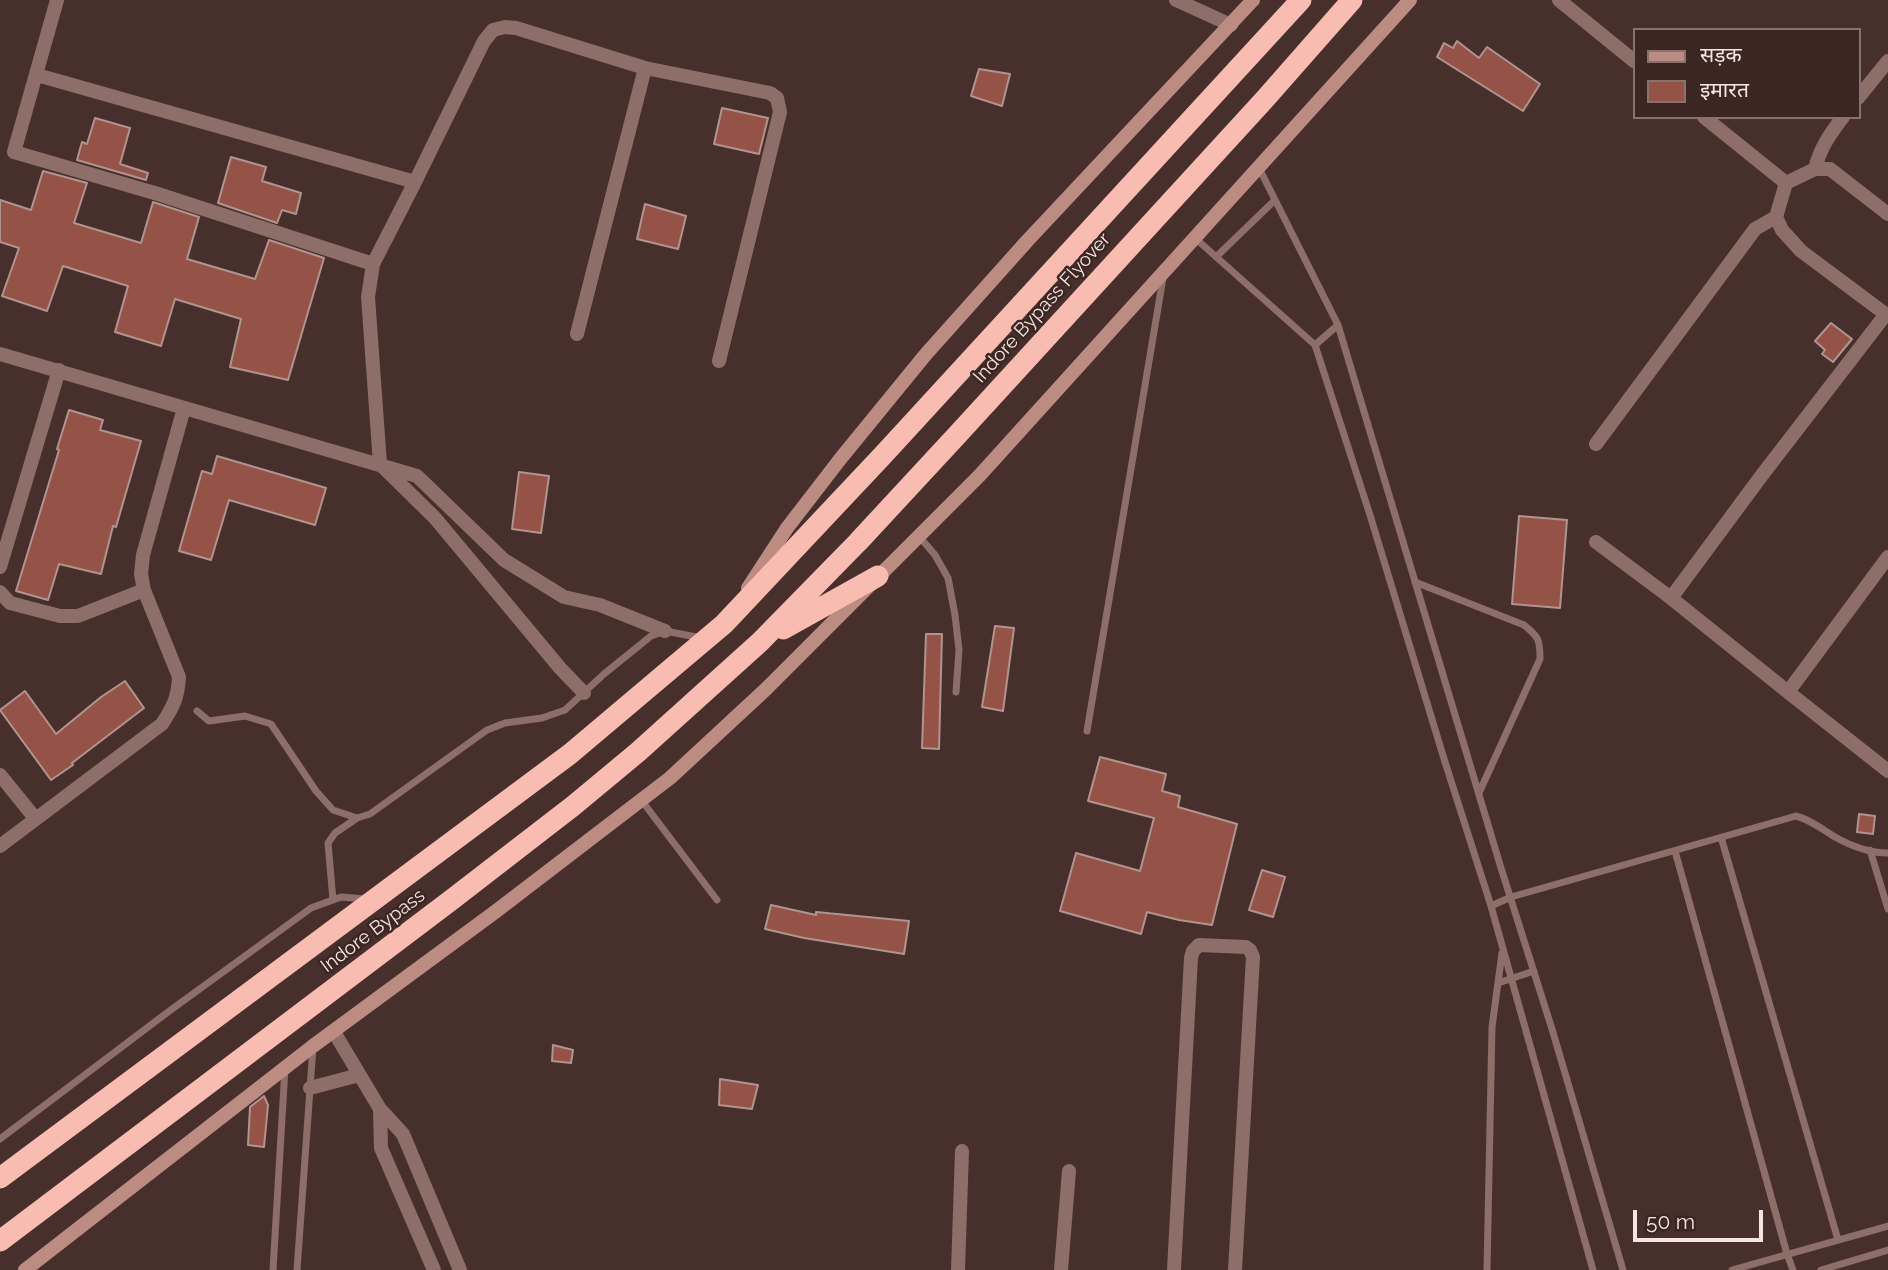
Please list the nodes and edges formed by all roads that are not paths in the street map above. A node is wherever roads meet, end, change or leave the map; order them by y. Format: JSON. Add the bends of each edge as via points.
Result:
{"nodes":[{"id":1,"x":57,"y":0,"type":"edge"},
{"id":2,"x":1176,"y":0,"type":"edge"},
{"id":3,"x":1253,"y":0,"type":"edge"},
{"id":4,"x":1301,"y":0,"type":"edge"},
{"id":5,"x":1352,"y":0,"type":"edge"},
{"id":6,"x":1410,"y":0,"type":"edge"},
{"id":7,"x":1559,"y":0,"type":"edge"},
{"id":8,"x":1231,"y":25,"type":"junction"},
{"id":9,"x":1632,"y":59,"type":"edge"},
{"id":10,"x":1888,"y":61,"type":"edge"},
{"id":11,"x":645,"y":68,"type":"junction"},
{"id":12,"x":37,"y":75,"type":"junction"},
{"id":13,"x":1860,"y":96,"type":"edge"},
{"id":14,"x":1706,"y":119,"type":"edge"},
{"id":15,"x":1842,"y":119,"type":"edge"},
{"id":16,"x":1259,"y":168,"type":"junction"},
{"id":17,"x":1815,"y":169,"type":"junction"},
{"id":18,"x":415,"y":181,"type":"junction"},
{"id":19,"x":1786,"y":184,"type":"junction"},
{"id":20,"x":1275,"y":200,"type":"junction"},
{"id":21,"x":1888,"y":214,"type":"edge"},
{"id":22,"x":1776,"y":218,"type":"junction"},
{"id":23,"x":1195,"y":238,"type":"junction"},
{"id":24,"x":1216,"y":257,"type":"junction"},
{"id":25,"x":373,"y":264,"type":"junction"},
{"id":26,"x":1164,"y":274,"type":"junction"},
{"id":27,"x":1887,"y":315,"type":"edge"},
{"id":28,"x":1338,"y":325,"type":"junction"},
{"id":29,"x":578,"y":334,"type":"dead end"},
{"id":30,"x":1315,"y":345,"type":"junction"},
{"id":31,"x":0,"y":354,"type":"edge"},
{"id":32,"x":719,"y":361,"type":"dead end"},
{"id":33,"x":59,"y":370,"type":"junction"},
{"id":34,"x":184,"y":408,"type":"junction"},
{"id":35,"x":1596,"y":444,"type":"dead end"},
{"id":36,"x":380,"y":464,"type":"junction"},
{"id":37,"x":918,"y":535,"type":"junction"},
{"id":38,"x":1596,"y":542,"type":"dead end"},
{"id":39,"x":1888,"y":556,"type":"edge"},
{"id":40,"x":0,"y":567,"type":"edge"},
{"id":41,"x":878,"y":576,"type":"junction"},
{"id":42,"x":1415,"y":582,"type":"junction"},
{"id":43,"x":144,"y":590,"type":"junction"},
{"id":44,"x":0,"y":592,"type":"edge"},
{"id":45,"x":1671,"y":598,"type":"junction"},
{"id":46,"x":732,"y":616,"type":"junction"},
{"id":47,"x":665,"y":631,"type":"junction"},
{"id":48,"x":706,"y":639,"type":"junction"},
{"id":49,"x":760,"y":642,"type":"junction"},
{"id":50,"x":956,"y":692,"type":"dead end"},
{"id":51,"x":1788,"y":692,"type":"junction"},
{"id":52,"x":584,"y":693,"type":"junction"},
{"id":53,"x":197,"y":711,"type":"dead end"},
{"id":54,"x":1087,"y":731,"type":"dead end"},
{"id":55,"x":1888,"y":771,"type":"edge"},
{"id":56,"x":0,"y":775,"type":"edge"},
{"id":57,"x":1478,"y":794,"type":"junction"},
{"id":58,"x":642,"y":801,"type":"junction"},
{"id":59,"x":36,"y":818,"type":"junction"},
{"id":60,"x":357,"y":818,"type":"junction"},
{"id":61,"x":1721,"y":837,"type":"junction"},
{"id":62,"x":0,"y":846,"type":"edge"},
{"id":63,"x":1675,"y":850,"type":"junction"},
{"id":64,"x":1870,"y":850,"type":"junction"},
{"id":65,"x":1888,"y":853,"type":"edge"},
{"id":66,"x":1511,"y":897,"type":"junction"},
{"id":67,"x":333,"y":900,"type":"junction"},
{"id":68,"x":374,"y":900,"type":"junction"},
{"id":69,"x":717,"y":900,"type":"dead end"},
{"id":70,"x":1491,"y":906,"type":"junction"},
{"id":71,"x":1888,"y":909,"type":"edge"},
{"id":72,"x":1503,"y":948,"type":"junction"},
{"id":73,"x":1534,"y":971,"type":"junction"},
{"id":74,"x":1511,"y":978,"type":"junction"},
{"id":75,"x":1498,"y":983,"type":"junction"},
{"id":76,"x":334,"y":1031,"type":"junction"},
{"id":77,"x":313,"y":1046,"type":"junction"},
{"id":78,"x":285,"y":1068,"type":"junction"},
{"id":79,"x":359,"y":1074,"type":"junction"},
{"id":80,"x":310,"y":1088,"type":"junction"},
{"id":81,"x":380,"y":1109,"type":"junction"},
{"id":82,"x":0,"y":1139,"type":"edge"},
{"id":83,"x":962,"y":1151,"type":"dead end"},
{"id":84,"x":1069,"y":1171,"type":"dead end"},
{"id":85,"x":0,"y":1178,"type":"edge"},
{"id":86,"x":1888,"y":1226,"type":"edge"},
{"id":87,"x":1838,"y":1240,"type":"junction"},
{"id":88,"x":0,"y":1241,"type":"edge"},
{"id":89,"x":1888,"y":1250,"type":"edge"},
{"id":90,"x":1787,"y":1254,"type":"junction"},
{"id":91,"x":25,"y":1270,"type":"edge"},
{"id":92,"x":273,"y":1270,"type":"edge"},
{"id":93,"x":297,"y":1270,"type":"edge"},
{"id":94,"x":434,"y":1270,"type":"edge"},
{"id":95,"x":460,"y":1270,"type":"edge"},
{"id":96,"x":958,"y":1270,"type":"edge"},
{"id":97,"x":1061,"y":1270,"type":"edge"},
{"id":98,"x":1174,"y":1270,"type":"edge"},
{"id":99,"x":1235,"y":1270,"type":"edge"},
{"id":100,"x":1488,"y":1270,"type":"edge"},
{"id":101,"x":1593,"y":1270,"type":"edge"},
{"id":102,"x":1623,"y":1270,"type":"edge"},
{"id":103,"x":1731,"y":1270,"type":"edge"},
{"id":104,"x":1793,"y":1270,"type":"edge"},
{"id":105,"x":1821,"y":1270,"type":"edge"}],
"edges":[{"from":1,"to":12,"type":"street"},
{"from":2,"to":8,"type":"street"},
{"from":3,"to":8,"type":"street"},
{"from":4,"to":46,"type":"highway","name":"Indore Bypass Flyover"},
{"from":5,"to":49,"type":"highway","name":"Indore Bypass Flyover","via":[[858,542]]},
{"from":6,"to":16,"type":"street"},
{"from":7,"to":9,"type":"street"},
{"from":8,"to":46,"type":"street","via":[[926,354],[787,528]]},
{"from":10,"to":13,"type":"street"},
{"from":11,"to":18,"type":"street","via":[[516,28],[493,30]]},
{"from":11,"to":29,"type":"street"},
{"from":11,"to":32,"type":"street","via":[[771,93],[779,105]]},
{"from":12,"to":18,"type":"street"},
{"from":12,"to":25,"type":"street","via":[[14,152]]},
{"from":14,"to":19,"type":"street"},
{"from":15,"to":17,"type":"street","via":[[1818,154]]},
{"from":16,"to":20,"type":"lane"},
{"from":16,"to":23,"type":"street"},
{"from":17,"to":19,"type":"street"},
{"from":17,"to":21,"type":"street","via":[[1830,169]]},
{"from":18,"to":25,"type":"street"},
{"from":19,"to":22,"type":"street"},
{"from":20,"to":24,"type":"lane"},
{"from":20,"to":28,"type":"lane"},
{"from":22,"to":27,"type":"street","via":[[1801,251]]},
{"from":22,"to":35,"type":"street","via":[[1755,229]]},
{"from":23,"to":24,"type":"lane"},
{"from":23,"to":26,"type":"street"},
{"from":24,"to":30,"type":"lane"},
{"from":25,"to":36,"type":"street","via":[[368,297]]},
{"from":26,"to":37,"type":"street","via":[[980,475]]},
{"from":26,"to":54,"type":"lane"},
{"from":27,"to":45,"type":"street"},
{"from":28,"to":30,"type":"lane"},
{"from":28,"to":42,"type":"lane"},
{"from":30,"to":70,"type":"lane"},
{"from":31,"to":33,"type":"street"},
{"from":33,"to":34,"type":"street"},
{"from":33,"to":40,"type":"street"},
{"from":34,"to":36,"type":"street"},
{"from":34,"to":43,"type":"street","via":[[143,555]]},
{"from":36,"to":47,"type":"street","via":[[417,476],[504,560],[564,597],[600,605]]},
{"from":36,"to":52,"type":"street","via":[[435,518]]},
{"from":37,"to":41,"type":"street"},
{"from":37,"to":50,"type":"lane","via":[[948,578],[958,650]]},
{"from":38,"to":45,"type":"street"},
{"from":39,"to":51,"type":"street"},
{"from":41,"to":49,"type":"highway"},
{"from":41,"to":58,"type":"street","via":[[765,690]]},
{"from":42,"to":57,"type":"lane"},
{"from":42,"to":57,"type":"lane","via":[[1524,625],[1539,643],[1540,659]]},
{"from":43,"to":44,"type":"street","via":[[78,615],[60,616],[10,603]]},
{"from":43,"to":59,"type":"street","via":[[180,677],[175,704],[162,724]]},
{"from":45,"to":51,"type":"street"},
{"from":46,"to":48,"type":"highway","name":"Indore Bypass"},
{"from":47,"to":48,"type":"lane"},
{"from":47,"to":52,"type":"lane","via":[[635,648]]},
{"from":48,"to":68,"type":"highway","name":"Indore Bypass","via":[[570,754]]},
{"from":49,"to":88,"type":"highway","name":"Indore Bypass","via":[[573,806]]},
{"from":51,"to":55,"type":"street"},
{"from":52,"to":60,"type":"lane","via":[[565,710],[487,730],[370,814]]},
{"from":53,"to":60,"type":"lane","via":[[209,721],[246,716],[271,724],[333,810]]},
{"from":56,"to":59,"type":"street"},
{"from":57,"to":66,"type":"lane"},
{"from":58,"to":69,"type":"lane"},
{"from":58,"to":76,"type":"street"},
{"from":59,"to":62,"type":"street"},
{"from":60,"to":67,"type":"lane","via":[[335,833],[328,844]]},
{"from":61,"to":63,"type":"lane"},
{"from":61,"to":64,"type":"lane","via":[[1796,816],[1855,847]]},
{"from":61,"to":87,"type":"lane"},
{"from":63,"to":66,"type":"lane"},
{"from":63,"to":90,"type":"lane"},
{"from":64,"to":65,"type":"lane"},
{"from":64,"to":71,"type":"lane"},
{"from":66,"to":70,"type":"lane"},
{"from":66,"to":73,"type":"lane"},
{"from":67,"to":68,"type":"lane"},
{"from":67,"to":82,"type":"lane","via":[[311,908]]},
{"from":68,"to":85,"type":"highway","name":"Indore Bypass"},
{"from":70,"to":72,"type":"lane"},
{"from":72,"to":74,"type":"lane"},
{"from":72,"to":75,"type":"lane"},
{"from":73,"to":74,"type":"lane"},
{"from":73,"to":102,"type":"lane"},
{"from":74,"to":75,"type":"lane"},
{"from":74,"to":101,"type":"lane"},
{"from":75,"to":100,"type":"lane","via":[[1492,1027]]},
{"from":76,"to":77,"type":"street"},
{"from":76,"to":79,"type":"street"},
{"from":77,"to":78,"type":"street"},
{"from":77,"to":80,"type":"lane"},
{"from":78,"to":91,"type":"street"},
{"from":78,"to":92,"type":"lane"},
{"from":79,"to":80,"type":"street"},
{"from":79,"to":81,"type":"street"},
{"from":80,"to":93,"type":"lane"},
{"from":81,"to":94,"type":"street","via":[[381,1148]]},
{"from":81,"to":95,"type":"street","via":[[403,1134]]},
{"from":83,"to":96,"type":"street"},
{"from":84,"to":97,"type":"street"},
{"from":86,"to":87,"type":"lane"},
{"from":87,"to":90,"type":"lane"},
{"from":89,"to":105,"type":"lane"},
{"from":90,"to":103,"type":"lane"},
{"from":90,"to":104,"type":"lane"},
{"from":98,"to":99,"type":"street","via":[[1191,958],[1199,945],[1239,946],[1250,950],[1252,957]]}]}
